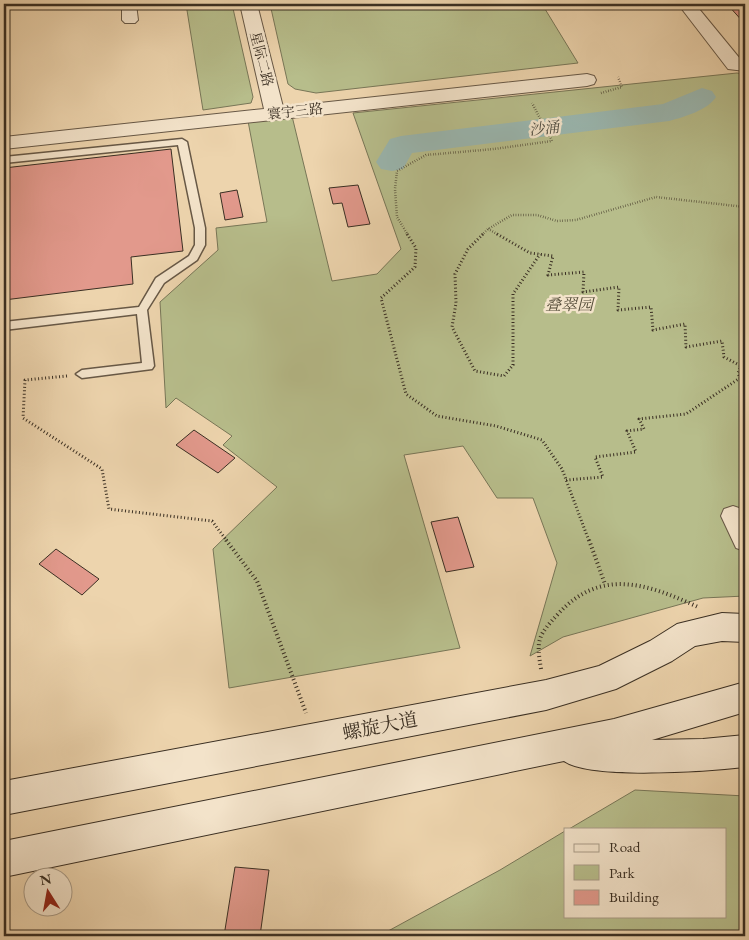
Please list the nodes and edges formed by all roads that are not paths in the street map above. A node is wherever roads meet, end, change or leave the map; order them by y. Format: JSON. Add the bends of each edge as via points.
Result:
{"nodes":[{"id":1,"x":129,"y":4,"type":"edge"},
{"id":2,"x":248,"y":4,"type":"edge"},
{"id":3,"x":686,"y":4,"type":"edge"},
{"id":4,"x":130,"y":20,"type":"dead end"},
{"id":5,"x":740,"y":65,"type":"edge"},
{"id":6,"x":587,"y":80,"type":"dead end"},
{"id":7,"x":275,"y":114,"type":"junction"},
{"id":8,"x":5,"y":151,"type":"edge"},
{"id":9,"x":142,"y":310,"type":"junction"},
{"id":10,"x":4,"y":326,"type":"edge"},
{"id":11,"x":82,"y":374,"type":"road end"},
{"id":12,"x":733,"y":516,"type":"dead end"},
{"id":13,"x":745,"y":541,"type":"edge"},
{"id":14,"x":733,"y":628,"type":"edge"},
{"id":15,"x":745,"y":696,"type":"edge"},
{"id":16,"x":555,"y":748,"type":"junction"},
{"id":17,"x":745,"y":751,"type":"edge"},
{"id":18,"x":4,"y":798,"type":"edge"},
{"id":19,"x":4,"y":860,"type":"edge"}],
"edges":[{"from":1,"to":4,"type":"street"},
{"from":2,"to":7,"type":"main road","name":"星际二路"},
{"from":3,"to":5,"type":"main road"},
{"from":6,"to":7,"type":"main road","name":"寰宇三路"},
{"from":7,"to":8,"type":"main road","name":"寰宇三路"},
{"from":8,"to":9,"type":"lane","via":[[182,142],[200,228],[200,245],[193,258],[160,281]]},
{"from":9,"to":10,"type":"lane"},
{"from":9,"to":11,"type":"lane","via":[[148,366]]},
{"from":12,"to":13,"type":"street"},
{"from":14,"to":18,"type":"main road","name":"螺旋大道","via":[[688,634],[606,679],[546,694]]},
{"from":15,"to":16,"type":"main road","via":[[614,736]]},
{"from":16,"to":17,"type":"main road","via":[[617,756]]},
{"from":16,"to":19,"type":"main road"}]}
